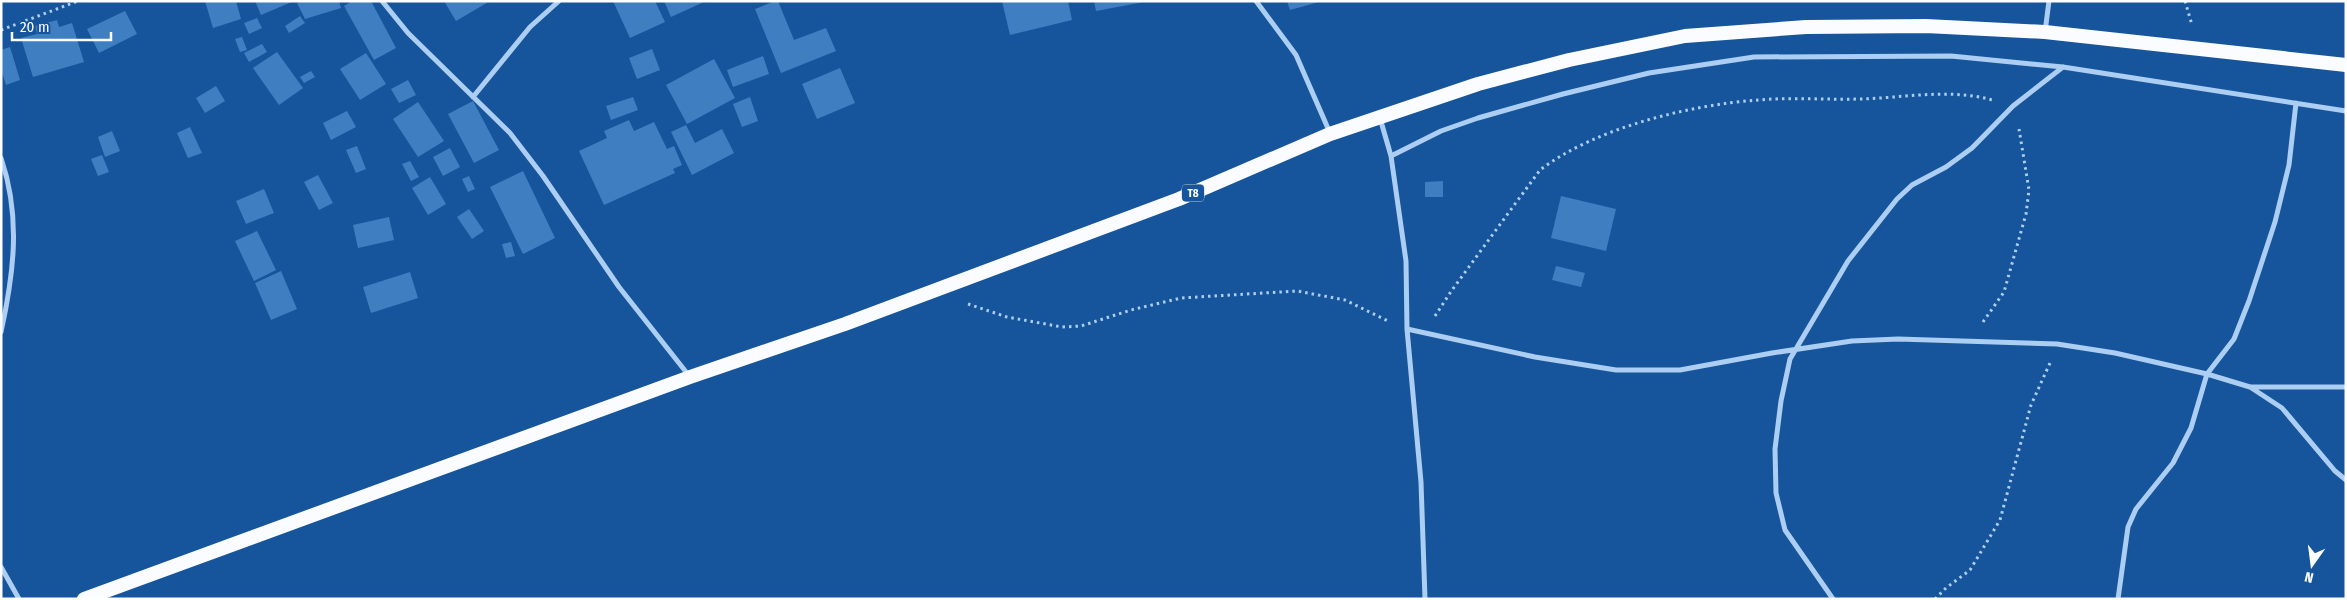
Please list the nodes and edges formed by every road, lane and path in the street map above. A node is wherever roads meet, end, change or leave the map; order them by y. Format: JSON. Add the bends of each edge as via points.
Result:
{"nodes":[{"id":1,"x":78,"y":1,"type":"edge"},
{"id":2,"x":382,"y":1,"type":"edge"},
{"id":3,"x":559,"y":1,"type":"edge"},
{"id":4,"x":1256,"y":1,"type":"edge"},
{"id":5,"x":2049,"y":1,"type":"edge"},
{"id":6,"x":1,"y":30,"type":"edge"},
{"id":7,"x":2045,"y":32,"type":"junction"},
{"id":8,"x":2346,"y":65,"type":"edge"},
{"id":9,"x":2063,"y":67,"type":"junction"},
{"id":10,"x":473,"y":97,"type":"junction"},
{"id":11,"x":2296,"y":103,"type":"junction"},
{"id":12,"x":2013,"y":106,"type":"junction"},
{"id":13,"x":2346,"y":111,"type":"edge"},
{"id":14,"x":1379,"y":116,"type":"junction"},
{"id":15,"x":1330,"y":134,"type":"junction"},
{"id":16,"x":1391,"y":156,"type":"junction"},
{"id":17,"x":1,"y":158,"type":"edge"},
{"id":18,"x":930,"y":292,"type":"junction"},
{"id":19,"x":1408,"y":329,"type":"junction"},
{"id":20,"x":1,"y":332,"type":"edge"},
{"id":21,"x":1425,"y":334,"type":"junction"},
{"id":22,"x":1970,"y":340,"type":"junction"},
{"id":23,"x":2057,"y":344,"type":"junction"},
{"id":24,"x":1794,"y":350,"type":"junction"},
{"id":25,"x":2207,"y":374,"type":"junction"},
{"id":26,"x":690,"y":377,"type":"junction"},
{"id":27,"x":2250,"y":387,"type":"junction"},
{"id":28,"x":2346,"y":387,"type":"edge"},
{"id":29,"x":2346,"y":480,"type":"edge"},
{"id":30,"x":1,"y":567,"type":"edge"},
{"id":31,"x":19,"y":599,"type":"edge"},
{"id":32,"x":84,"y":599,"type":"edge"},
{"id":33,"x":1424,"y":599,"type":"edge"},
{"id":34,"x":1833,"y":599,"type":"edge"},
{"id":35,"x":1935,"y":599,"type":"edge"},
{"id":36,"x":2118,"y":599,"type":"edge"}],
"edges":[{"from":1,"to":6,"type":"path"},
{"from":2,"to":10,"type":"street","via":[[408,33]]},
{"from":3,"to":10,"type":"street","via":[[530,27]]},
{"from":4,"to":15,"type":"street","via":[[1296,55]]},
{"from":5,"to":7,"type":"street"},
{"from":7,"to":8,"type":"highway","number":"T8"},
{"from":7,"to":14,"type":"highway","number":"T8","via":[[1926,26],[1816,27],[1685,36],[1569,60],[1478,84]]},
{"from":9,"to":11,"type":"street"},
{"from":9,"to":12,"type":"street"},
{"from":9,"to":16,"type":"street","via":[[1952,56],[1754,57],[1650,74],[1563,94],[1441,131]]},
{"from":10,"to":26,"type":"street","via":[[510,133],[619,287]]},
{"from":11,"to":13,"type":"street"},
{"from":11,"to":25,"type":"street","via":[[2289,165],[2275,222],[2234,339]]},
{"from":12,"to":21,"type":"path","via":[[1985,98],[1954,95],[1757,100],[1677,112],[1628,127],[1559,156],[1540,170],[1452,290]]},
{"from":12,"to":22,"type":"path","via":[[2029,190],[2026,214],[2004,292]]},
{"from":12,"to":24,"type":"street","via":[[1972,148],[1946,167],[1912,185],[1897,199],[1848,260]]},
{"from":14,"to":15,"type":"highway","number":"T8"},
{"from":14,"to":16,"type":"street"},
{"from":15,"to":18,"type":"highway","number":"T8","via":[[1179,199]]},
{"from":16,"to":19,"type":"street","via":[[1406,261]]},
{"from":17,"to":20,"type":"street","via":[[13,215],[14,247],[13,276]]},
{"from":18,"to":19,"type":"path","via":[[1007,317],[1062,327],[1081,326],[1182,298],[1296,291],[1345,300]]},
{"from":18,"to":26,"type":"highway","number":"T8"},
{"from":19,"to":21,"type":"street"},
{"from":19,"to":33,"type":"street","via":[[1422,482]]},
{"from":21,"to":24,"type":"street","via":[[1616,370],[1680,370]]},
{"from":22,"to":23,"type":"street"},
{"from":22,"to":24,"type":"street","via":[[1852,341]]},
{"from":23,"to":25,"type":"street","via":[[2115,353]]},
{"from":23,"to":35,"type":"path","via":[[2031,405],[2000,520],[1970,570]]},
{"from":24,"to":34,"type":"street","via":[[1786,369],[1775,448],[1776,493],[1784,530]]},
{"from":25,"to":27,"type":"street"},
{"from":25,"to":36,"type":"street","via":[[2191,428],[2173,463],[2136,509],[2128,527]]},
{"from":26,"to":32,"type":"highway","number":"T8"},
{"from":27,"to":28,"type":"street"},
{"from":27,"to":29,"type":"street","via":[[2282,408]]},
{"from":30,"to":31,"type":"street"}]}
